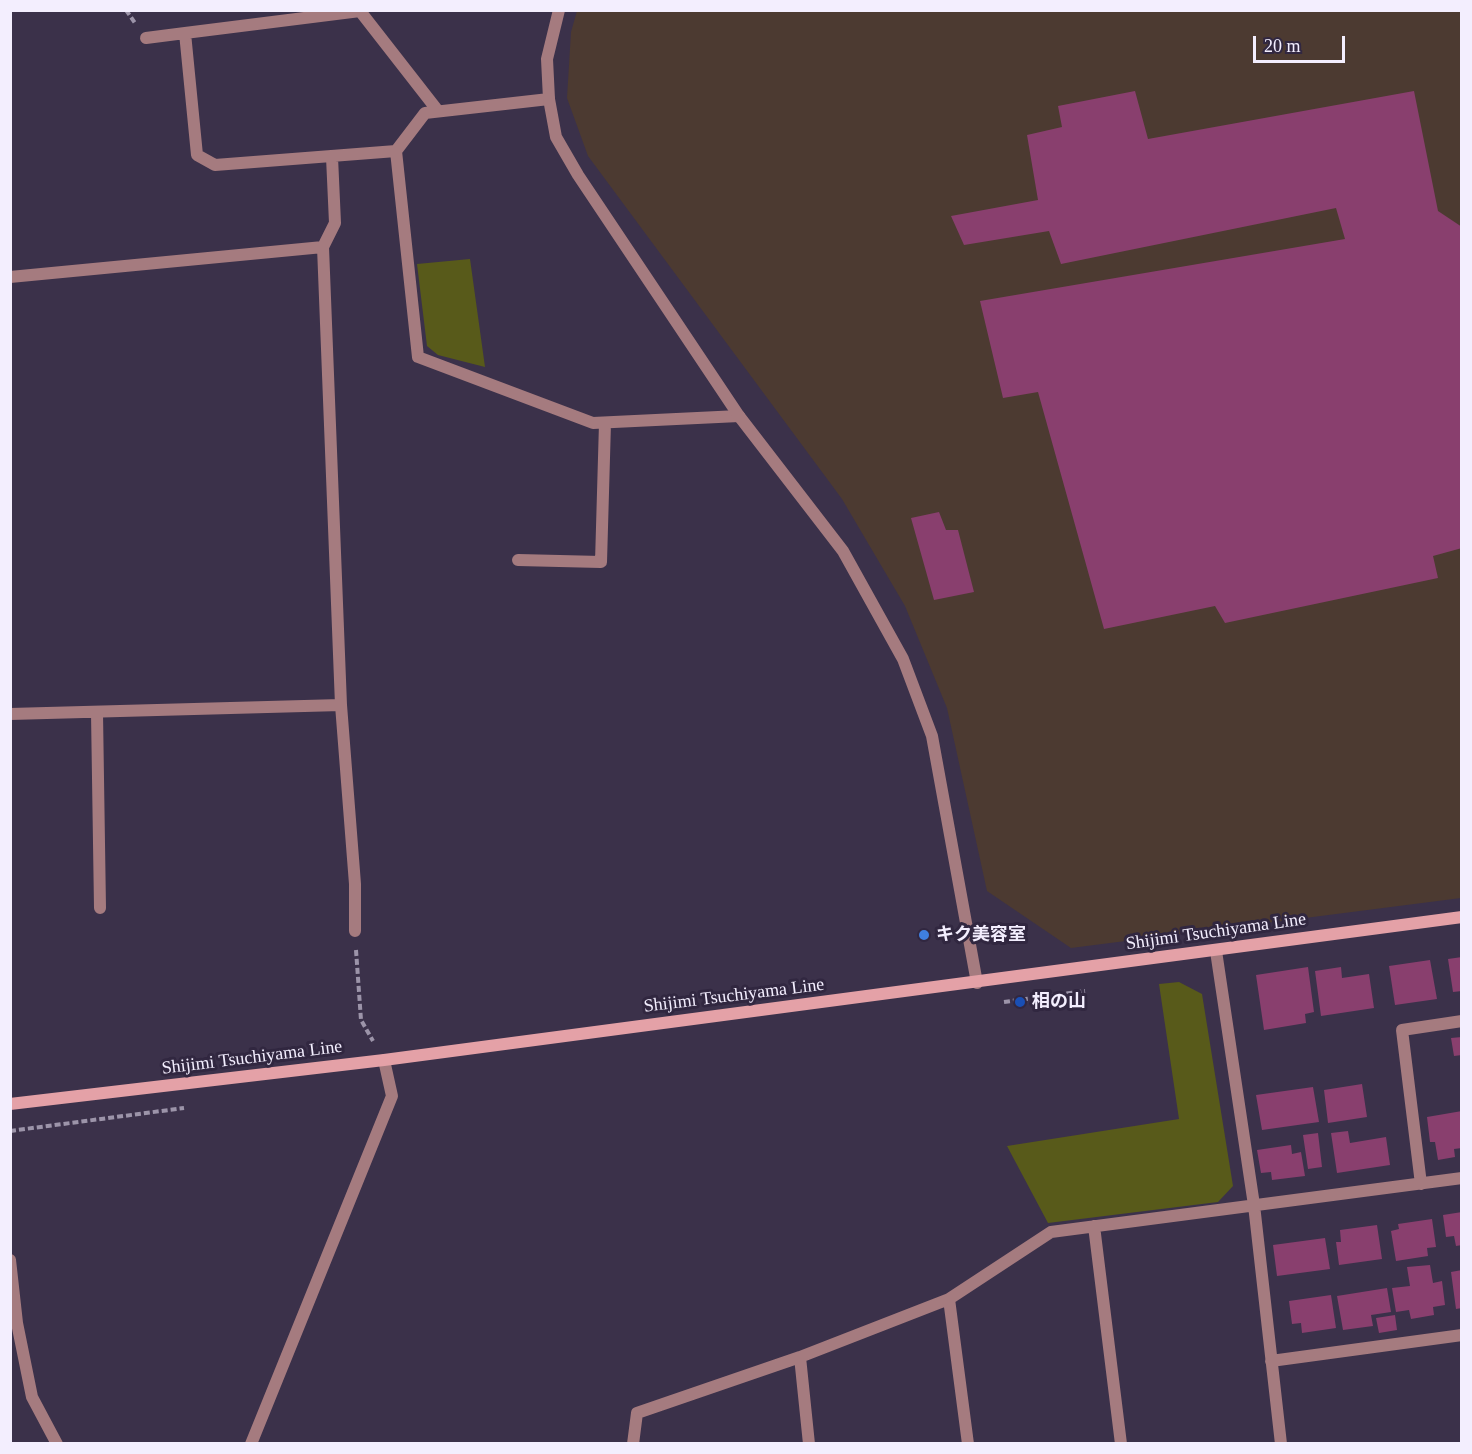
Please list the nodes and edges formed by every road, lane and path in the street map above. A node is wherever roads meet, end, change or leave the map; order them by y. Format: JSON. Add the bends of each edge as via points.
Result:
{"nodes":[{"id":1,"x":558,"y":10,"type":"edge"},
{"id":2,"x":185,"y":33,"type":"junction"},
{"id":3,"x":146,"y":38,"type":"dead end"},
{"id":4,"x":549,"y":99,"type":"junction"},
{"id":5,"x":438,"y":111,"type":"junction"},
{"id":6,"x":396,"y":151,"type":"junction"},
{"id":7,"x":332,"y":157,"type":"junction"},
{"id":8,"x":323,"y":247,"type":"junction"},
{"id":9,"x":10,"y":277,"type":"edge"},
{"id":10,"x":740,"y":416,"type":"junction"},
{"id":11,"x":605,"y":423,"type":"junction"},
{"id":12,"x":518,"y":560,"type":"dead end"},
{"id":13,"x":341,"y":705,"type":"junction"},
{"id":14,"x":97,"y":713,"type":"junction"},
{"id":15,"x":10,"y":714,"type":"edge"},
{"id":16,"x":100,"y":908,"type":"dead end"},
{"id":17,"x":1461,"y":917,"type":"edge"},
{"id":18,"x":355,"y":931,"type":"joint"},
{"id":19,"x":1216,"y":951,"type":"junction"},
{"id":20,"x":977,"y":983,"type":"junction"},
{"id":21,"x":1461,"y":1021,"type":"edge"},
{"id":22,"x":384,"y":1060,"type":"junction"},
{"id":23,"x":10,"y":1104,"type":"edge"},
{"id":24,"x":1461,"y":1178,"type":"edge"},
{"id":25,"x":1421,"y":1184,"type":"junction"},
{"id":26,"x":1254,"y":1205,"type":"junction"},
{"id":27,"x":1094,"y":1226,"type":"junction"},
{"id":28,"x":10,"y":1260,"type":"edge"},
{"id":29,"x":949,"y":1299,"type":"junction"},
{"id":30,"x":1461,"y":1335,"type":"edge"},
{"id":31,"x":800,"y":1357,"type":"junction"},
{"id":32,"x":1271,"y":1361,"type":"junction"},
{"id":33,"x":57,"y":1443,"type":"edge"},
{"id":34,"x":251,"y":1443,"type":"edge"},
{"id":35,"x":633,"y":1443,"type":"edge"},
{"id":36,"x":809,"y":1443,"type":"edge"},
{"id":37,"x":968,"y":1443,"type":"edge"},
{"id":38,"x":1121,"y":1443,"type":"edge"},
{"id":39,"x":1281,"y":1443,"type":"edge"}],
"edges":[{"from":1,"to":4,"type":"street","via":[[547,59]]},
{"from":2,"to":3,"type":"street"},
{"from":2,"to":5,"type":"street","via":[[360,11]]},
{"from":2,"to":7,"type":"street","via":[[197,155],[215,165]]},
{"from":4,"to":5,"type":"street"},
{"from":4,"to":10,"type":"street","via":[[556,137],[579,176]]},
{"from":5,"to":6,"type":"street","via":[[425,113]]},
{"from":6,"to":7,"type":"street"},
{"from":6,"to":11,"type":"street","via":[[418,357],[593,423]]},
{"from":7,"to":8,"type":"street","via":[[335,223]]},
{"from":8,"to":9,"type":"street"},
{"from":8,"to":13,"type":"street"},
{"from":10,"to":11,"type":"street"},
{"from":10,"to":20,"type":"street","via":[[843,551],[903,659],[932,736]]},
{"from":11,"to":12,"type":"street","via":[[601,562]]},
{"from":13,"to":14,"type":"street"},
{"from":13,"to":18,"type":"street"},
{"from":14,"to":15,"type":"street"},
{"from":14,"to":16,"type":"street"},
{"from":17,"to":19,"type":"main road","name":"Shijimi Tsuchiyama Line"},
{"from":18,"to":22,"type":"path","via":[[361,1020]]},
{"from":19,"to":20,"type":"main road","name":"Shijimi Tsuchiyama Line"},
{"from":19,"to":26,"type":"street"},
{"from":20,"to":22,"type":"main road","name":"Shijimi Tsuchiyama Line"},
{"from":21,"to":25,"type":"street","via":[[1402,1030]]},
{"from":22,"to":23,"type":"main road","name":"Shijimi Tsuchiyama Line"},
{"from":22,"to":34,"type":"street","via":[[392,1096]]},
{"from":24,"to":25,"type":"street"},
{"from":25,"to":26,"type":"street"},
{"from":26,"to":27,"type":"street"},
{"from":26,"to":32,"type":"street"},
{"from":27,"to":29,"type":"street","via":[[1051,1232]]},
{"from":27,"to":38,"type":"street"},
{"from":28,"to":33,"type":"street","via":[[17,1323],[32,1397]]},
{"from":29,"to":31,"type":"street"},
{"from":29,"to":37,"type":"street"},
{"from":30,"to":32,"type":"street"},
{"from":31,"to":35,"type":"street","via":[[637,1413]]},
{"from":31,"to":36,"type":"street"},
{"from":32,"to":39,"type":"street"}]}
